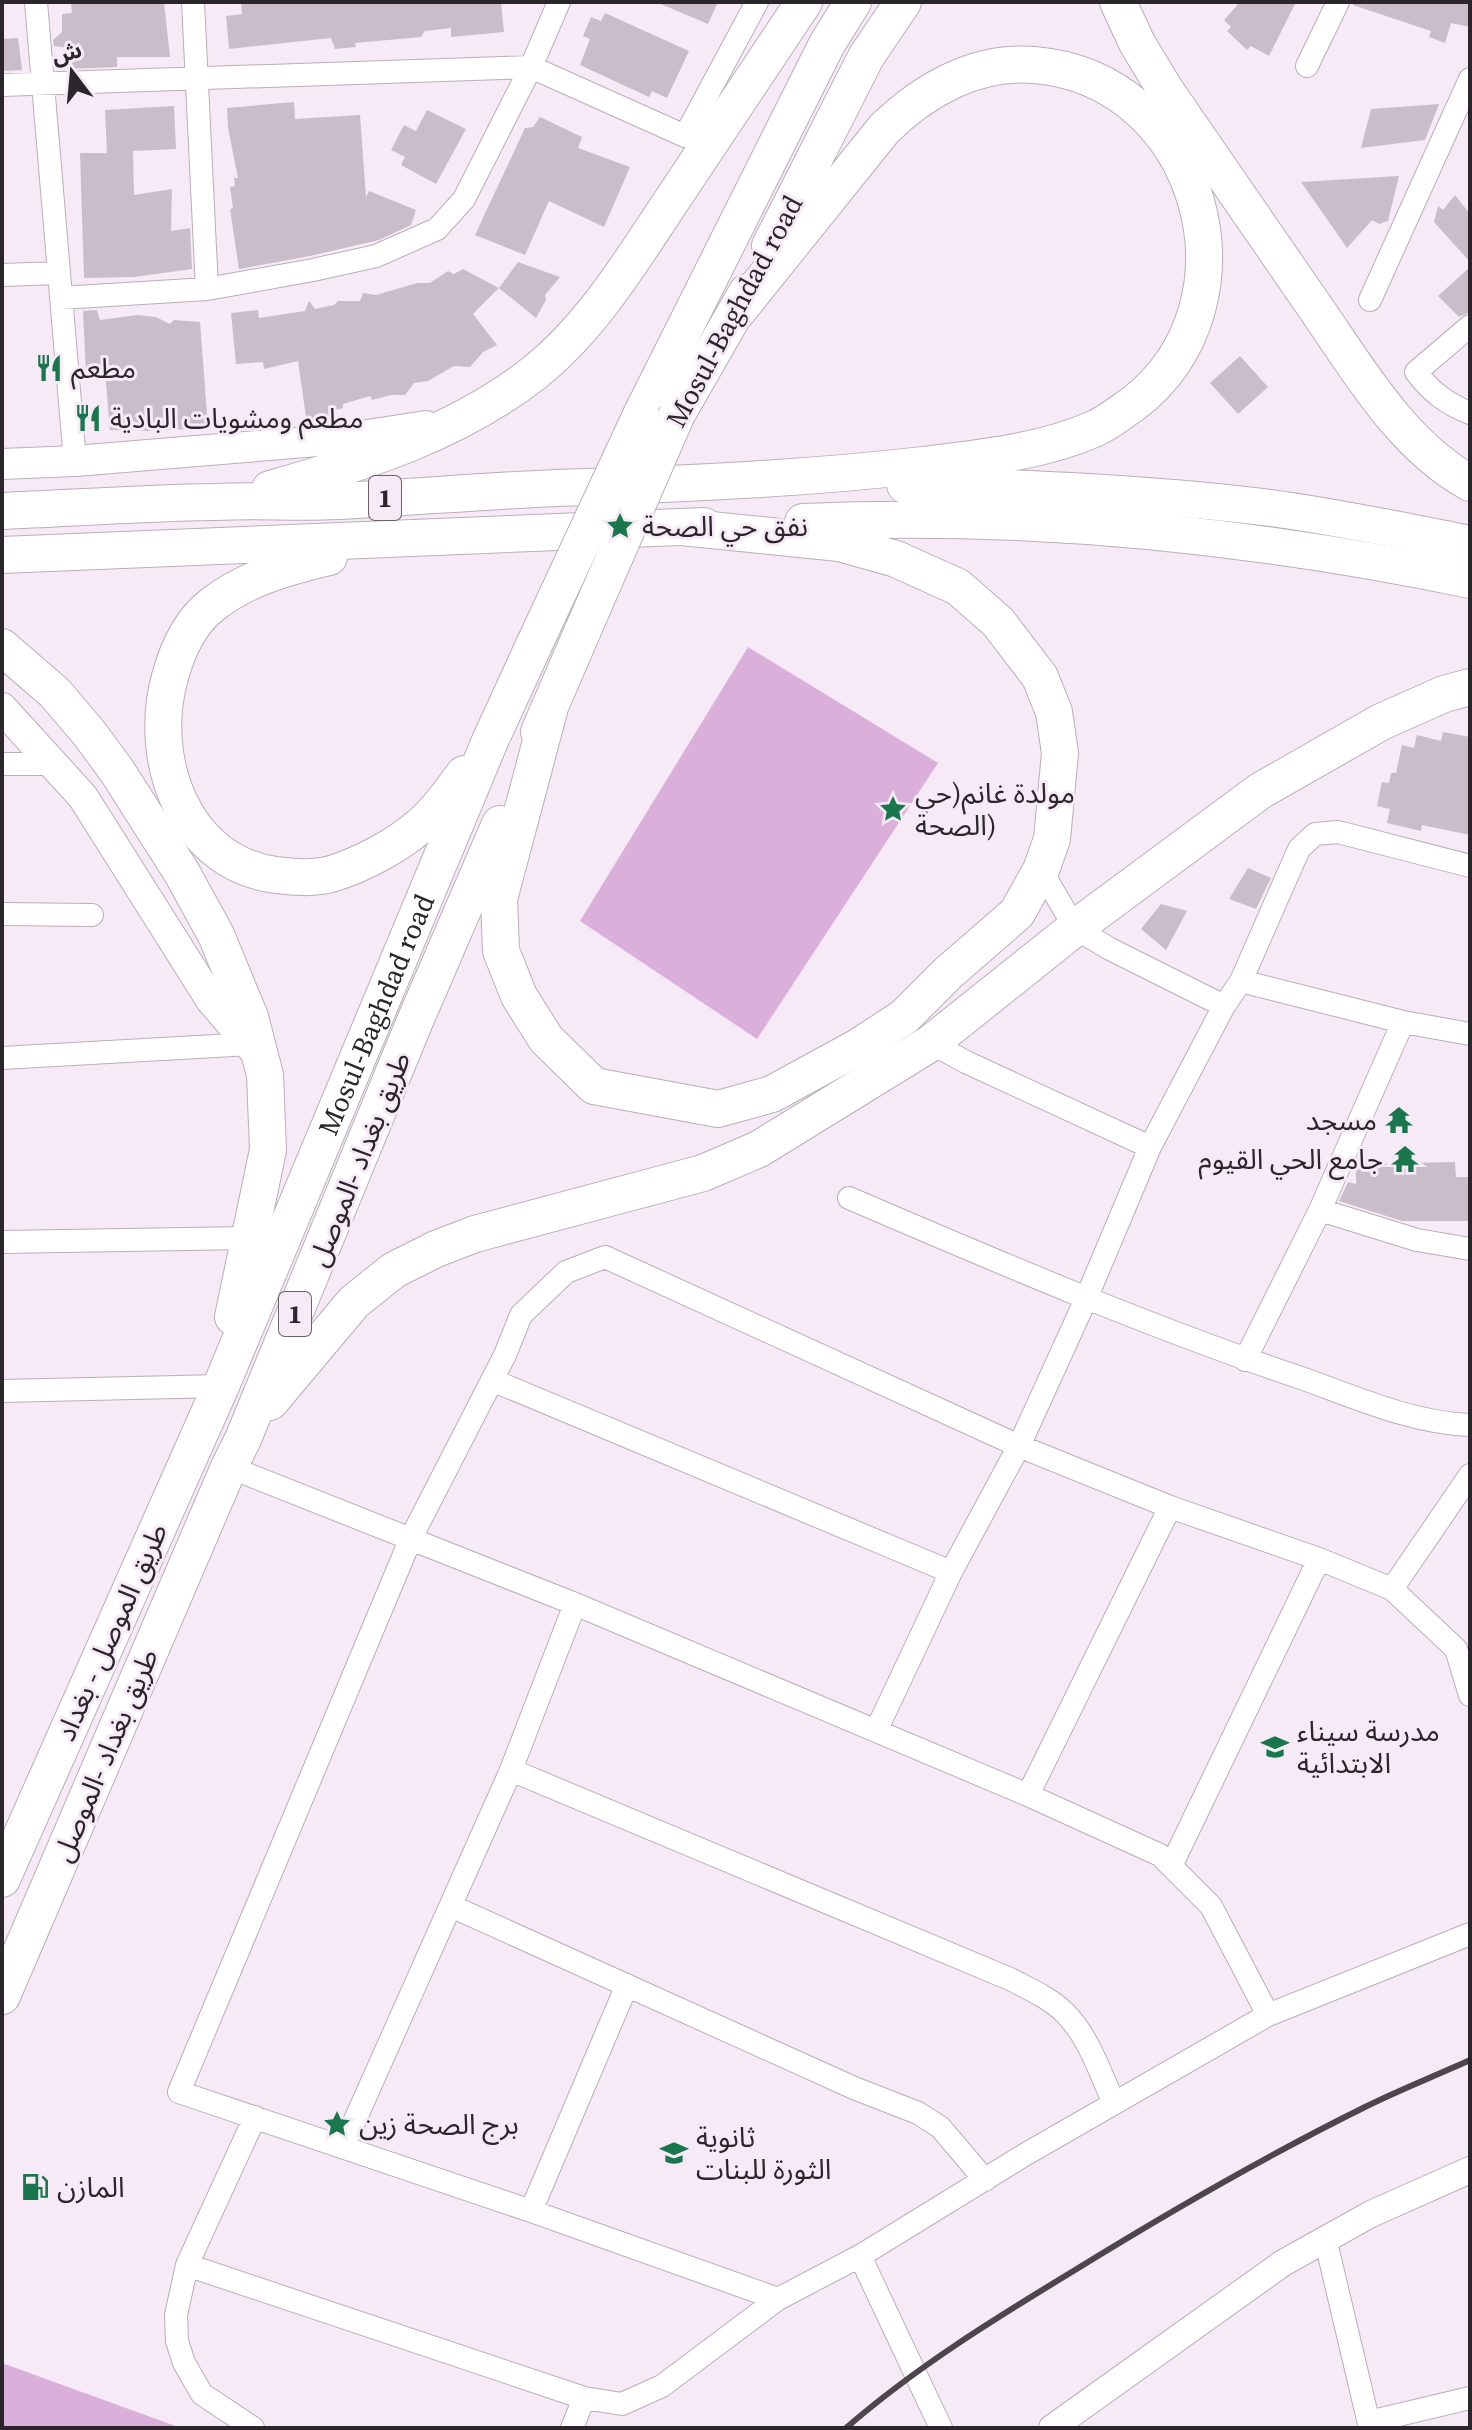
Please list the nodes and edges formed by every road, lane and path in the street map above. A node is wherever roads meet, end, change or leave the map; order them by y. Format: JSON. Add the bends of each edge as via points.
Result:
{"nodes":[{"id":1,"x":36,"y":2,"type":"edge"},
{"id":2,"x":193,"y":2,"type":"edge"},
{"id":3,"x":559,"y":2,"type":"edge"},
{"id":4,"x":757,"y":2,"type":"edge"},
{"id":5,"x":804,"y":2,"type":"edge"},
{"id":6,"x":853,"y":2,"type":"edge"},
{"id":7,"x":903,"y":2,"type":"edge"},
{"id":8,"x":1118,"y":2,"type":"edge"},
{"id":9,"x":1338,"y":2,"type":"edge"},
{"id":10,"x":1307,"y":66,"type":"dead end"},
{"id":11,"x":531,"y":67,"type":"junction"},
{"id":12,"x":196,"y":78,"type":"junction"},
{"id":13,"x":1470,"y":79,"type":"edge"},
{"id":14,"x":43,"y":83,"type":"junction"},
{"id":15,"x":2,"y":85,"type":"edge"},
{"id":16,"x":59,"y":273,"type":"junction"},
{"id":17,"x":2,"y":275,"type":"edge"},
{"id":18,"x":207,"y":289,"type":"junction"},
{"id":19,"x":61,"y":298,"type":"junction"},
{"id":20,"x":1370,"y":300,"type":"dead end"},
{"id":21,"x":737,"y":312,"type":"junction"},
{"id":22,"x":1470,"y":326,"type":"edge"},
{"id":23,"x":1470,"y":413,"type":"edge"},
{"id":24,"x":467,"y":417,"type":"junction"},
{"id":25,"x":75,"y":461,"type":"junction"},
{"id":26,"x":2,"y":464,"type":"edge"},
{"id":27,"x":767,"y":481,"type":"junction"},
{"id":28,"x":1470,"y":483,"type":"edge"},
{"id":29,"x":216,"y":501,"type":"junction"},
{"id":30,"x":2,"y":511,"type":"edge"},
{"id":31,"x":682,"y":527,"type":"junction"},
{"id":32,"x":445,"y":537,"type":"junction"},
{"id":33,"x":1470,"y":544,"type":"edge"},
{"id":34,"x":2,"y":555,"type":"edge"},
{"id":35,"x":1470,"y":580,"type":"edge"},
{"id":36,"x":583,"y":630,"type":"joint"},
{"id":37,"x":2,"y":647,"type":"edge"},
{"id":38,"x":1470,"y":687,"type":"edge"},
{"id":39,"x":2,"y":708,"type":"edge"},
{"id":40,"x":549,"y":711,"type":"junction"},
{"id":41,"x":490,"y":741,"type":"junction"},
{"id":42,"x":2,"y":764,"type":"edge"},
{"id":43,"x":55,"y":764,"type":"junction"},
{"id":44,"x":1470,"y":866,"type":"edge"},
{"id":45,"x":1041,"y":870,"type":"junction"},
{"id":46,"x":2,"y":914,"type":"edge"},
{"id":47,"x":92,"y":915,"type":"dead end"},
{"id":48,"x":1075,"y":928,"type":"junction"},
{"id":49,"x":1241,"y":981,"type":"junction"},
{"id":50,"x":1224,"y":1006,"type":"junction"},
{"id":51,"x":1403,"y":1022,"type":"junction"},
{"id":52,"x":1470,"y":1034,"type":"edge"},
{"id":53,"x":931,"y":1043,"type":"junction"},
{"id":54,"x":257,"y":1052,"type":"junction"},
{"id":55,"x":2,"y":1058,"type":"edge"},
{"id":56,"x":1150,"y":1147,"type":"junction"},
{"id":57,"x":849,"y":1198,"type":"dead end"},
{"id":58,"x":1320,"y":1210,"type":"junction"},
{"id":59,"x":248,"y":1238,"type":"junction"},
{"id":60,"x":2,"y":1242,"type":"edge"},
{"id":61,"x":1470,"y":1249,"type":"edge"},
{"id":62,"x":1086,"y":1299,"type":"junction"},
{"id":63,"x":1245,"y":1360,"type":"junction"},
{"id":64,"x":492,"y":1380,"type":"junction"},
{"id":65,"x":221,"y":1386,"type":"junction"},
{"id":66,"x":2,"y":1391,"type":"edge"},
{"id":67,"x":1470,"y":1425,"type":"edge"},
{"id":68,"x":1019,"y":1446,"type":"junction"},
{"id":69,"x":236,"y":1453,"type":"junction"},
{"id":70,"x":1470,"y":1475,"type":"edge"},
{"id":71,"x":1170,"y":1507,"type":"junction"},
{"id":72,"x":411,"y":1538,"type":"junction"},
{"id":73,"x":1319,"y":1559,"type":"junction"},
{"id":74,"x":951,"y":1572,"type":"junction"},
{"id":75,"x":1392,"y":1589,"type":"junction"},
{"id":76,"x":575,"y":1604,"type":"junction"},
{"id":77,"x":1463,"y":1647,"type":"edge"},
{"id":78,"x":1470,"y":1695,"type":"edge"},
{"id":79,"x":876,"y":1731,"type":"junction"},
{"id":80,"x":511,"y":1770,"type":"junction"},
{"id":81,"x":1028,"y":1795,"type":"junction"},
{"id":82,"x":1172,"y":1864,"type":"junction"},
{"id":83,"x":2,"y":1879,"type":"edge"},
{"id":84,"x":451,"y":1906,"type":"junction"},
{"id":85,"x":1470,"y":1934,"type":"edge"},
{"id":86,"x":627,"y":1985,"type":"junction"},
{"id":87,"x":2,"y":1996,"type":"edge"},
{"id":88,"x":1268,"y":2015,"type":"junction"},
{"id":89,"x":1114,"y":2103,"type":"junction"},
{"id":90,"x":255,"y":2117,"type":"junction"},
{"id":91,"x":343,"y":2147,"type":"junction"},
{"id":92,"x":1470,"y":2170,"type":"edge"},
{"id":93,"x":985,"y":2180,"type":"junction"},
{"id":94,"x":531,"y":2211,"type":"junction"},
{"id":95,"x":1325,"y":2238,"type":"junction"},
{"id":96,"x":860,"y":2256,"type":"junction"},
{"id":97,"x":187,"y":2265,"type":"junction"},
{"id":98,"x":778,"y":2299,"type":"junction"},
{"id":99,"x":584,"y":2398,"type":"junction"},
{"id":100,"x":1470,"y":2398,"type":"edge"},
{"id":101,"x":1369,"y":2425,"type":"edge"},
{"id":102,"x":253,"y":2428,"type":"edge"},
{"id":103,"x":572,"y":2428,"type":"edge"},
{"id":104,"x":941,"y":2428,"type":"edge"},
{"id":105,"x":1052,"y":2428,"type":"edge"}],
"edges":[{"from":1,"to":14,"type":"street"},
{"from":2,"to":12,"type":"street"},
{"from":3,"to":11,"type":"street"},
{"from":4,"to":11,"type":"street","via":[[685,136]]},
{"from":5,"to":24,"type":"highway","via":[[600,303],[536,372]]},
{"from":6,"to":41,"type":"highway","name":"Mosul-Baghdad road","bridge":true,"via":[[641,415]]},
{"from":7,"to":21,"type":"highway","name":"Mosul-Baghdad road","via":[[866,57]]},
{"from":8,"to":28,"type":"highway","via":[[1166,91],[1364,376],[1422,450]]},
{"from":9,"to":10,"type":"street"},
{"from":11,"to":12,"type":"street"},
{"from":11,"to":18,"type":"street","via":[[464,199],[437,229],[376,256]]},
{"from":12,"to":14,"type":"street"},
{"from":12,"to":18,"type":"street"},
{"from":13,"to":20,"type":"street"},
{"from":14,"to":15,"type":"street"},
{"from":14,"to":16,"type":"street"},
{"from":16,"to":17,"type":"street"},
{"from":16,"to":19,"type":"street"},
{"from":18,"to":19,"type":"street"},
{"from":19,"to":25,"type":"street"},
{"from":21,"to":27,"type":"highway","via":[[908,106],[958,78],[994,68],[1033,64],[1058,69],[1107,87],[1127,101],[1166,138],[1202,217],[1202,295],[1184,346],[1149,391],[1101,426],[1068,439],[969,459]]},
{"from":21,"to":36,"type":"highway","name":"Mosul-Baghdad road","number":"1","bridge":true,"via":[[677,414]]},
{"from":22,"to":23,"type":"street","via":[[1416,372],[1448,404]]},
{"from":24,"to":25,"type":"main road","via":[[342,439]]},
{"from":24,"to":29,"type":"highway","via":[[374,458]]},
{"from":25,"to":26,"type":"main road"},
{"from":27,"to":29,"type":"highway","number":"1","via":[[333,501]]},
{"from":27,"to":33,"type":"highway","via":[[1191,499],[1347,520]]},
{"from":29,"to":30,"type":"highway","number":"1"},
{"from":31,"to":32,"type":"highway"},
{"from":31,"to":35,"type":"highway","via":[[860,519],[1089,528],[1299,549]]},
{"from":31,"to":45,"type":"highway","via":[[839,543],[896,559],[958,587],[998,622],[1040,677],[1054,712],[1060,753],[1052,839]]},
{"from":32,"to":34,"type":"highway"},
{"from":32,"to":41,"type":"highway","via":[[287,567],[243,584],[210,606],[188,632],[174,662],[162,736],[166,770],[194,829],[219,851],[243,866],[300,878],[329,875],[361,862],[421,825]]},
{"from":36,"to":40,"type":"highway","name":"طريق بغداد -الموصل","number":"1"},
{"from":37,"to":54,"type":"highway","via":[[55,693],[89,733],[174,860],[216,935],[250,1017]]},
{"from":38,"to":48,"type":"highway","via":[[1381,722],[1260,791]]},
{"from":39,"to":43,"type":"main road"},
{"from":40,"to":45,"type":"highway","via":[[499,899],[501,951],[519,996],[546,1039],[594,1086],[718,1109],[772,1094],[904,1017],[1017,913]]},
{"from":40,"to":69,"type":"highway","name":"طريق بغداد -الموصل","number":"1"},
{"from":41,"to":65,"type":"highway","name":"Mosul-Baghdad road"},
{"from":42,"to":43,"type":"street"},
{"from":43,"to":54,"type":"main road","via":[[83,797],[211,1000]]},
{"from":44,"to":49,"type":"street","via":[[1338,832],[1315,834],[1299,849]]},
{"from":45,"to":48,"type":"street"},
{"from":46,"to":47,"type":"street"},
{"from":48,"to":50,"type":"street"},
{"from":48,"to":53,"type":"highway"},
{"from":49,"to":50,"type":"street"},
{"from":49,"to":51,"type":"street"},
{"from":50,"to":56,"type":"street"},
{"from":51,"to":52,"type":"street"},
{"from":51,"to":58,"type":"street"},
{"from":53,"to":56,"type":"street"},
{"from":53,"to":69,"type":"highway","via":[[745,1155],[677,1181],[475,1234],[394,1270],[354,1302],[270,1402]]},
{"from":54,"to":55,"type":"street"},
{"from":54,"to":59,"type":"highway","via":[[268,1150]]},
{"from":56,"to":62,"type":"street"},
{"from":57,"to":62,"type":"street"},
{"from":58,"to":61,"type":"street","via":[[1417,1240]]},
{"from":58,"to":63,"type":"street"},
{"from":59,"to":60,"type":"street"},
{"from":59,"to":65,"type":"highway"},
{"from":62,"to":63,"type":"street"},
{"from":62,"to":68,"type":"street"},
{"from":63,"to":67,"type":"street","via":[[1408,1415]]},
{"from":64,"to":68,"type":"street","via":[[521,1315],[566,1272],[605,1257]]},
{"from":64,"to":72,"type":"street"},
{"from":64,"to":74,"type":"street"},
{"from":65,"to":66,"type":"street"},
{"from":65,"to":83,"type":"highway","name":"طريق الموصل - بغداد"},
{"from":68,"to":71,"type":"street"},
{"from":68,"to":74,"type":"street"},
{"from":69,"to":72,"type":"street"},
{"from":69,"to":87,"type":"highway","name":"طريق بغداد -الموصل","number":"1"},
{"from":70,"to":75,"type":"street"},
{"from":71,"to":73,"type":"street"},
{"from":71,"to":81,"type":"street"},
{"from":72,"to":76,"type":"street"},
{"from":72,"to":90,"type":"street","via":[[179,2092]]},
{"from":73,"to":75,"type":"street"},
{"from":73,"to":82,"type":"street"},
{"from":74,"to":79,"type":"street"},
{"from":75,"to":77,"type":"street"},
{"from":76,"to":79,"type":"street"},
{"from":76,"to":80,"type":"street"},
{"from":77,"to":78,"type":"street"},
{"from":79,"to":81,"type":"street"},
{"from":80,"to":84,"type":"street"},
{"from":80,"to":89,"type":"street","via":[[1045,1997],[1086,2041]]},
{"from":81,"to":82,"type":"street"},
{"from":82,"to":88,"type":"street","via":[[1211,1906]]},
{"from":84,"to":86,"type":"street"},
{"from":84,"to":91,"type":"street"},
{"from":85,"to":88,"type":"street"},
{"from":86,"to":93,"type":"street","via":[[918,2113],[940,2127]]},
{"from":86,"to":94,"type":"street"},
{"from":88,"to":89,"type":"street"},
{"from":89,"to":93,"type":"street"},
{"from":90,"to":91,"type":"street"},
{"from":90,"to":97,"type":"street"},
{"from":91,"to":94,"type":"street"},
{"from":92,"to":95,"type":"street"},
{"from":93,"to":96,"type":"street"},
{"from":94,"to":98,"type":"street"},
{"from":95,"to":101,"type":"street"},
{"from":95,"to":105,"type":"street"},
{"from":96,"to":98,"type":"street"},
{"from":96,"to":104,"type":"street"},
{"from":97,"to":99,"type":"street"},
{"from":97,"to":102,"type":"street","via":[[176,2315],[184,2363],[202,2394]]},
{"from":98,"to":99,"type":"street","via":[[662,2386],[622,2404]]},
{"from":99,"to":103,"type":"street"},
{"from":100,"to":101,"type":"street"}]}
